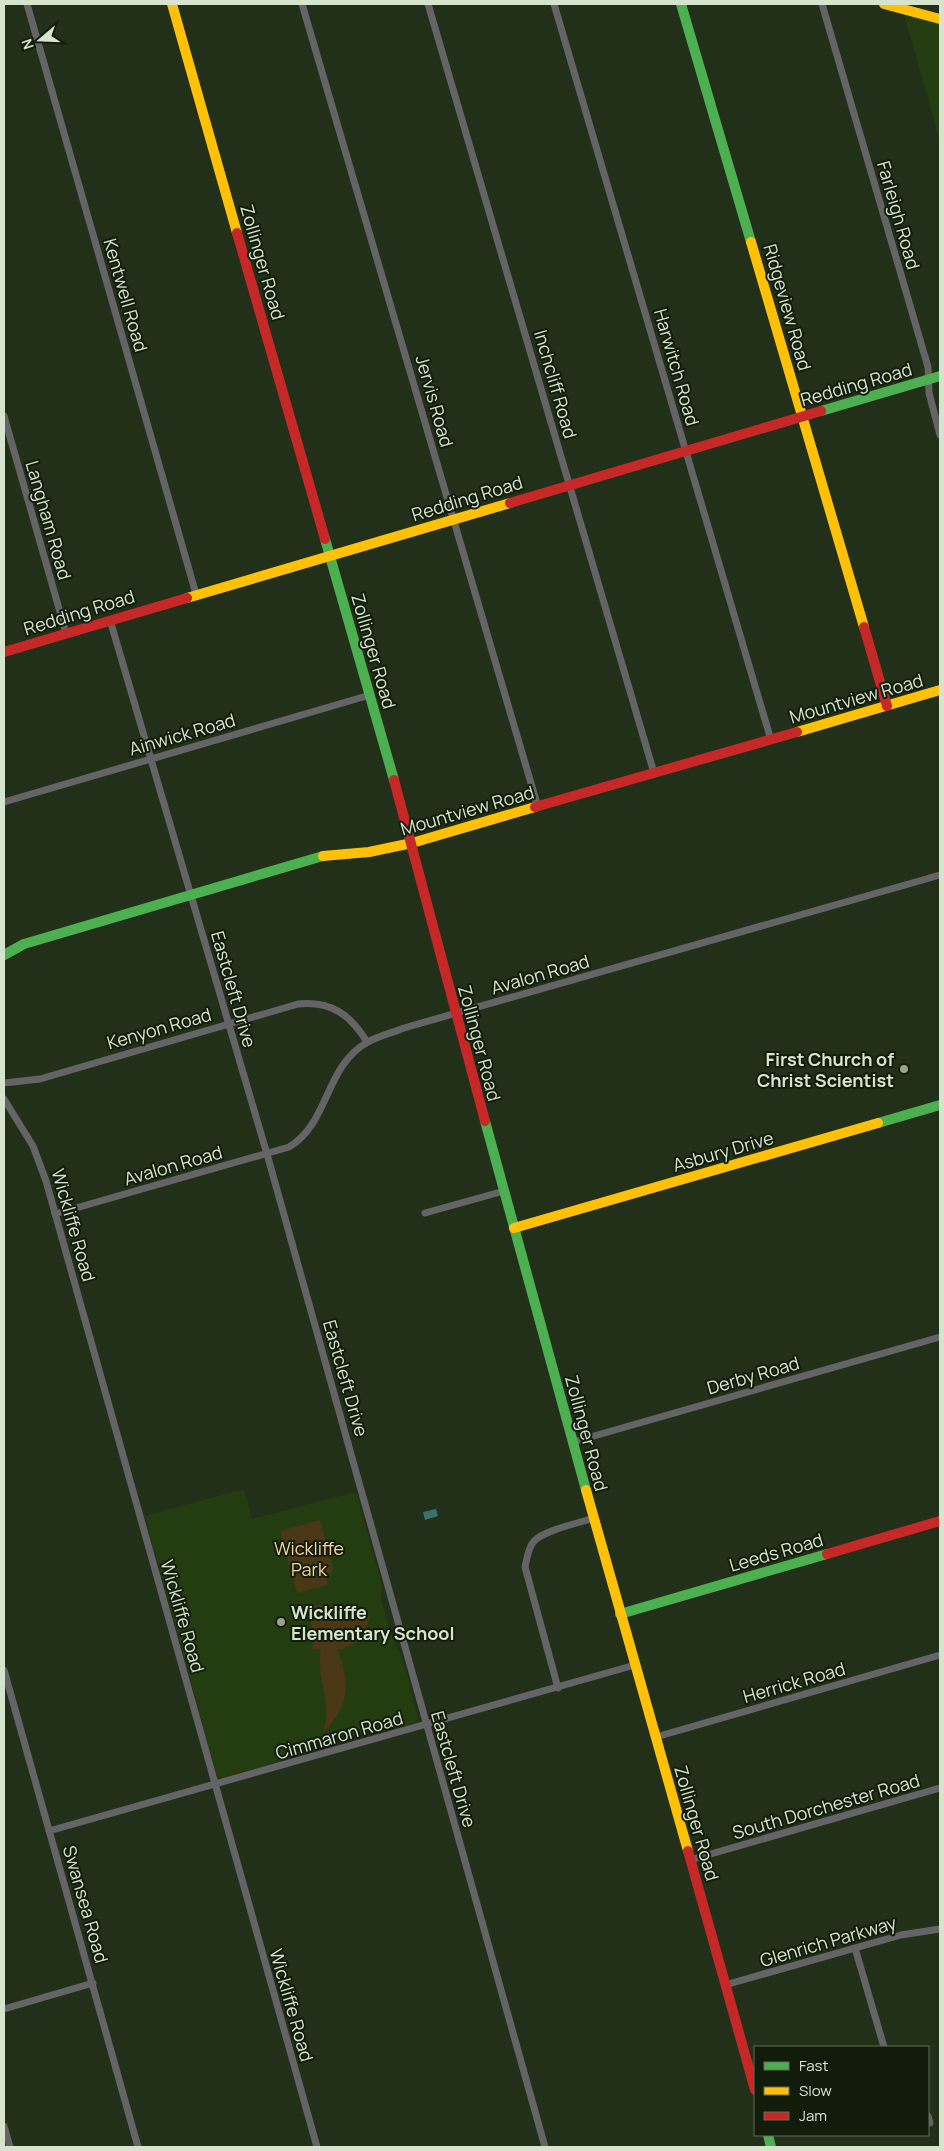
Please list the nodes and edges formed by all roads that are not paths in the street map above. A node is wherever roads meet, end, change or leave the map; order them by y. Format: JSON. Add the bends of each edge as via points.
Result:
{"nodes":[{"id":1,"x":27,"y":4,"type":"edge"},
{"id":2,"x":172,"y":4,"type":"edge"},
{"id":3,"x":302,"y":4,"type":"edge"},
{"id":4,"x":428,"y":4,"type":"edge"},
{"id":5,"x":554,"y":4,"type":"edge"},
{"id":6,"x":681,"y":4,"type":"edge"},
{"id":7,"x":822,"y":4,"type":"edge"},
{"id":8,"x":884,"y":4,"type":"edge"},
{"id":9,"x":940,"y":19,"type":"edge"},
{"id":10,"x":940,"y":376,"type":"edge"},
{"id":11,"x":928,"y":380,"type":"junction"},
{"id":12,"x":4,"y":416,"type":"edge"},
{"id":13,"x":803,"y":417,"type":"junction"},
{"id":14,"x":940,"y":435,"type":"edge"},
{"id":15,"x":686,"y":450,"type":"junction"},
{"id":16,"x":570,"y":485,"type":"junction"},
{"id":17,"x":454,"y":519,"type":"junction"},
{"id":18,"x":330,"y":556,"type":"junction"},
{"id":19,"x":196,"y":594,"type":"junction"},
{"id":20,"x":110,"y":620,"type":"junction"},
{"id":21,"x":66,"y":633,"type":"junction"},
{"id":22,"x":4,"y":652,"type":"edge"},
{"id":23,"x":940,"y":690,"type":"edge"},
{"id":24,"x":370,"y":695,"type":"junction"},
{"id":25,"x":887,"y":706,"type":"junction"},
{"id":26,"x":771,"y":740,"type":"junction"},
{"id":27,"x":151,"y":759,"type":"junction"},
{"id":28,"x":654,"y":773,"type":"junction"},
{"id":29,"x":4,"y":802,"type":"edge"},
{"id":30,"x":538,"y":807,"type":"junction"},
{"id":31,"x":412,"y":843,"type":"junction"},
{"id":32,"x":940,"y":876,"type":"edge"},
{"id":33,"x":191,"y":893,"type":"junction"},
{"id":34,"x":4,"y":955,"type":"edge"},
{"id":35,"x":455,"y":1014,"type":"junction"},
{"id":36,"x":229,"y":1023,"type":"junction"},
{"id":37,"x":367,"y":1042,"type":"junction"},
{"id":38,"x":4,"y":1083,"type":"edge"},
{"id":39,"x":4,"y":1099,"type":"edge"},
{"id":40,"x":940,"y":1105,"type":"edge"},
{"id":41,"x":267,"y":1154,"type":"junction"},
{"id":42,"x":504,"y":1191,"type":"junction"},
{"id":43,"x":425,"y":1213,"type":"dead end"},
{"id":44,"x":55,"y":1214,"type":"junction"},
{"id":45,"x":514,"y":1228,"type":"junction"},
{"id":46,"x":940,"y":1337,"type":"edge"},
{"id":47,"x":573,"y":1442,"type":"junction"},
{"id":48,"x":594,"y":1518,"type":"junction"},
{"id":49,"x":940,"y":1521,"type":"edge"},
{"id":50,"x":620,"y":1614,"type":"junction"},
{"id":51,"x":940,"y":1655,"type":"edge"},
{"id":52,"x":635,"y":1665,"type":"junction"},
{"id":53,"x":4,"y":1670,"type":"edge"},
{"id":54,"x":558,"y":1688,"type":"junction"},
{"id":55,"x":427,"y":1725,"type":"junction"},
{"id":56,"x":656,"y":1737,"type":"junction"},
{"id":57,"x":215,"y":1785,"type":"junction"},
{"id":58,"x":940,"y":1788,"type":"edge"},
{"id":59,"x":50,"y":1831,"type":"junction"},
{"id":60,"x":690,"y":1860,"type":"junction"},
{"id":61,"x":940,"y":1929,"type":"edge"},
{"id":62,"x":855,"y":1948,"type":"junction"},
{"id":63,"x":93,"y":1983,"type":"junction"},
{"id":64,"x":725,"y":1985,"type":"junction"},
{"id":65,"x":4,"y":2009,"type":"edge"},
{"id":66,"x":884,"y":2046,"type":"edge"},
{"id":67,"x":754,"y":2086,"type":"edge"},
{"id":68,"x":4,"y":2126,"type":"edge"},
{"id":69,"x":10,"y":2147,"type":"edge"},
{"id":70,"x":138,"y":2147,"type":"edge"},
{"id":71,"x":317,"y":2147,"type":"edge"},
{"id":72,"x":545,"y":2147,"type":"edge"}],
"edges":[{"from":1,"to":19,"type":"street","name":"Kentwell Road"},
{"from":2,"to":18,"type":"main road","name":"Zollinger Road"},
{"from":3,"to":17,"type":"street","name":"Jervis Road"},
{"from":4,"to":16,"type":"street","name":"Inchcliff Road"},
{"from":5,"to":15,"type":"street","name":"Harwitch Road"},
{"from":6,"to":13,"type":"main road","name":"Ridgeview Road"},
{"from":7,"to":11,"type":"street","name":"Farleigh Road","via":[[926,360]]},
{"from":8,"to":9,"type":"main road"},
{"from":10,"to":11,"type":"main road","name":"Redding Road"},
{"from":11,"to":13,"type":"main road","name":"Redding Road"},
{"from":11,"to":14,"type":"street","name":"Farleigh Road"},
{"from":12,"to":21,"type":"street","name":"Langham Road"},
{"from":13,"to":15,"type":"main road","name":"Redding Road"},
{"from":13,"to":25,"type":"main road","name":"Ridgeview Road"},
{"from":15,"to":16,"type":"main road","name":"Redding Road"},
{"from":15,"to":26,"type":"street","name":"Harwitch Road"},
{"from":16,"to":17,"type":"main road","name":"Redding Road"},
{"from":16,"to":28,"type":"street","name":"Inchcliff Road"},
{"from":17,"to":18,"type":"main road","name":"Redding Road"},
{"from":17,"to":30,"type":"street","name":"Jervis Road"},
{"from":18,"to":19,"type":"main road","name":"Redding Road"},
{"from":18,"to":24,"type":"main road","name":"Zollinger Road"},
{"from":19,"to":20,"type":"main road","name":"Redding Road"},
{"from":20,"to":21,"type":"main road","name":"Redding Road"},
{"from":20,"to":27,"type":"street","name":"Eastcleft Drive"},
{"from":21,"to":22,"type":"main road","name":"Redding Road"},
{"from":23,"to":25,"type":"main road","name":"Mountview Road"},
{"from":24,"to":27,"type":"street","name":"Ainwick Road"},
{"from":24,"to":31,"type":"main road","name":"Zollinger Road"},
{"from":25,"to":26,"type":"main road","name":"Mountview Road"},
{"from":26,"to":28,"type":"main road","name":"Mountview Road"},
{"from":27,"to":29,"type":"street","name":"Ainwick Road"},
{"from":27,"to":33,"type":"street","name":"Eastcleft Drive"},
{"from":28,"to":30,"type":"main road","name":"Mountview Road"},
{"from":30,"to":31,"type":"main road","name":"Mountview Road"},
{"from":31,"to":33,"type":"main road","name":"Mountview Road","via":[[370,852],[314,857]]},
{"from":31,"to":35,"type":"main road","name":"Zollinger Road"},
{"from":32,"to":35,"type":"street","name":"Avalon Road"},
{"from":33,"to":34,"type":"main road","name":"Mountview Road","via":[[24,944]]},
{"from":33,"to":36,"type":"street","name":"Eastcleft Drive"},
{"from":35,"to":37,"type":"street","name":"Avalon Road"},
{"from":35,"to":42,"type":"main road","name":"Zollinger Road"},
{"from":36,"to":37,"type":"street","name":"Kenyon Road","via":[[298,1004],[324,1004],[349,1019]]},
{"from":36,"to":38,"type":"street","name":"Kenyon Road","via":[[40,1079]]},
{"from":36,"to":41,"type":"street","name":"Eastcleft Drive"},
{"from":37,"to":41,"type":"street","name":"Avalon Road","via":[[338,1071],[306,1135],[289,1147]]},
{"from":39,"to":44,"type":"street","name":"Wickliffe Road","via":[[33,1146]]},
{"from":40,"to":45,"type":"main road","name":"Asbury Drive"},
{"from":41,"to":44,"type":"street","name":"Avalon Road"},
{"from":41,"to":55,"type":"street","name":"Eastcleft Drive"},
{"from":42,"to":43,"type":"street"},
{"from":42,"to":45,"type":"main road","name":"Zollinger Road"},
{"from":44,"to":57,"type":"street","name":"Wickliffe Road"},
{"from":45,"to":47,"type":"main road","name":"Zollinger Road"},
{"from":46,"to":47,"type":"street","name":"Derby Road"},
{"from":47,"to":48,"type":"main road","name":"Zollinger Road"},
{"from":48,"to":50,"type":"main road","name":"Zollinger Road"},
{"from":48,"to":54,"type":"street","via":[[535,1540],[527,1552],[525,1567]]},
{"from":49,"to":50,"type":"main road","name":"Leeds Road"},
{"from":50,"to":52,"type":"main road","name":"Zollinger Road"},
{"from":51,"to":56,"type":"street","name":"Herrick Road"},
{"from":52,"to":54,"type":"street","name":"Cimmaron Road"},
{"from":52,"to":56,"type":"main road","name":"Zollinger Road"},
{"from":53,"to":59,"type":"street","name":"Swansea Road"},
{"from":54,"to":55,"type":"street","name":"Cimmaron Road"},
{"from":55,"to":57,"type":"street","name":"Cimmaron Road"},
{"from":55,"to":72,"type":"street","name":"Eastcleft Drive"},
{"from":56,"to":60,"type":"main road","name":"Zollinger Road"},
{"from":57,"to":59,"type":"street","name":"Cimmaron Road"},
{"from":57,"to":71,"type":"street","name":"Wickliffe Road"},
{"from":58,"to":60,"type":"street","name":"South Dorchester Road"},
{"from":59,"to":63,"type":"street","name":"Swansea Road"},
{"from":60,"to":64,"type":"main road","name":"Zollinger Road"},
{"from":61,"to":62,"type":"street","name":"Glenrich Parkway","via":[[901,1935]]},
{"from":62,"to":64,"type":"street","name":"Glenrich Parkway"},
{"from":62,"to":66,"type":"street"},
{"from":63,"to":65,"type":"street"},
{"from":63,"to":70,"type":"street","name":"Swansea Road"},
{"from":64,"to":67,"type":"main road","name":"Zollinger Road"},
{"from":68,"to":69,"type":"street"}]}
